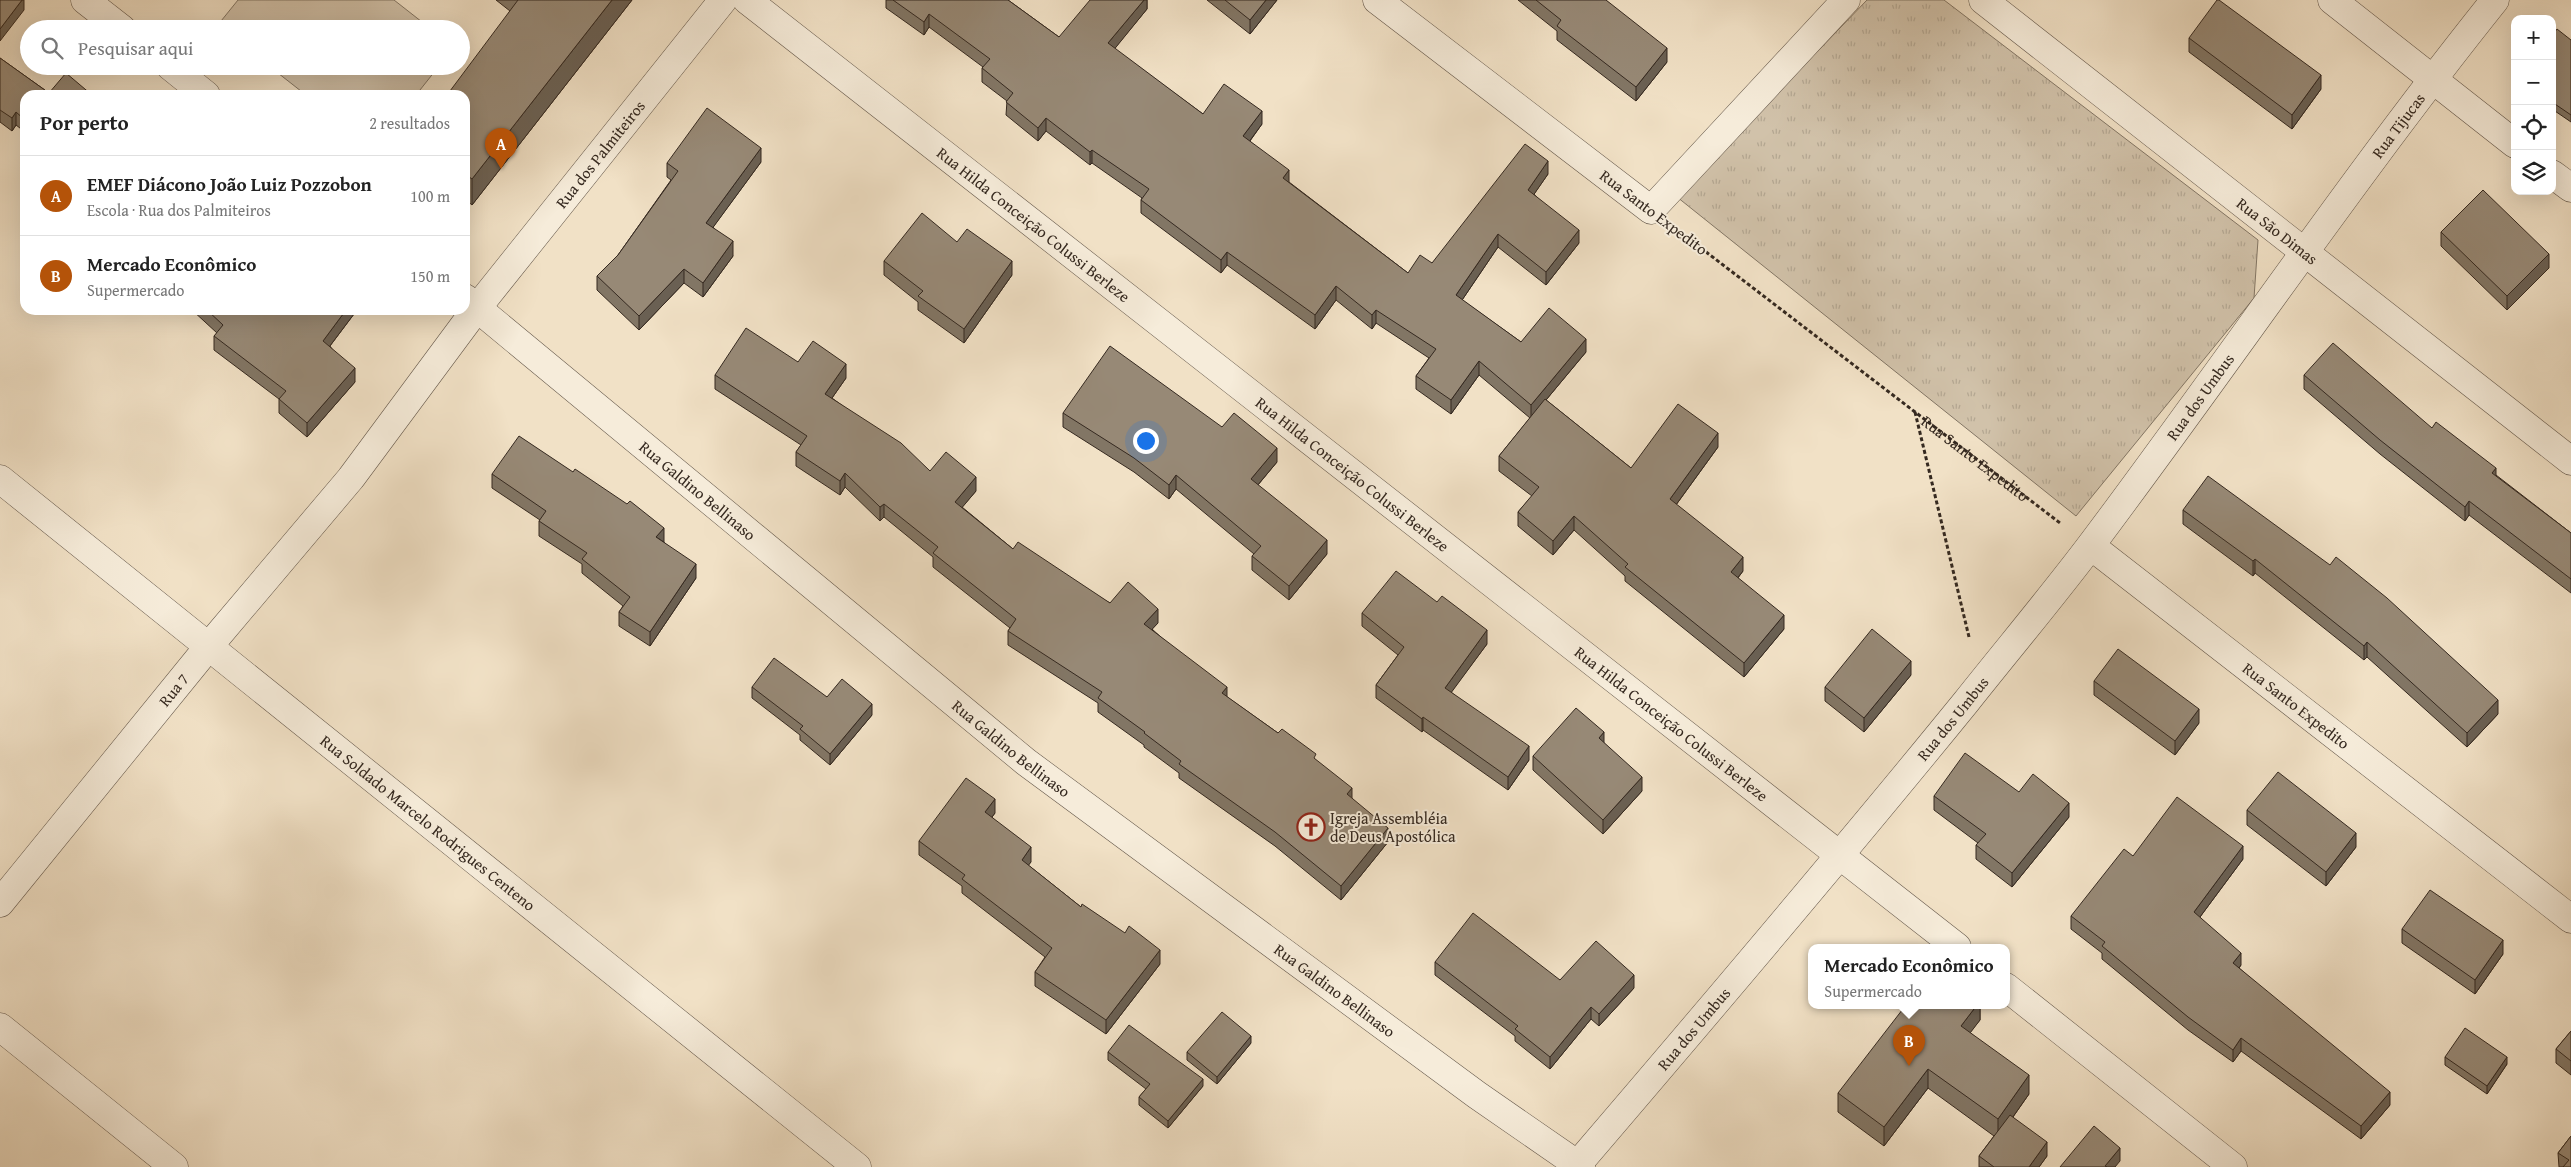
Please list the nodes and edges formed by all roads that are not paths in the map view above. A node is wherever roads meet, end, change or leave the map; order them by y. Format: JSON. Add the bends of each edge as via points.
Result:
{"nodes":[{"id":1,"x":85,"y":0,"type":"edge"},
{"id":2,"x":722,"y":0,"type":"edge"},
{"id":3,"x":747,"y":0,"type":"edge"},
{"id":4,"x":1378,"y":0,"type":"edge"},
{"id":5,"x":1846,"y":0,"type":"edge"},
{"id":6,"x":1983,"y":0,"type":"edge"},
{"id":7,"x":2332,"y":0,"type":"edge"},
{"id":8,"x":2495,"y":0,"type":"edge"},
{"id":9,"x":111,"y":20,"type":"edge"},
{"id":10,"x":181,"y":75,"type":"edge"},
{"id":11,"x":2432,"y":79,"type":"junction"},
{"id":12,"x":200,"y":90,"type":"edge"},
{"id":13,"x":2511,"y":141,"type":"edge"},
{"id":14,"x":2556,"y":177,"type":"edge"},
{"id":15,"x":2571,"y":188,"type":"edge"},
{"id":16,"x":2303,"y":252,"type":"junction"},
{"id":17,"x":471,"y":303,"type":"edge"},
{"id":18,"x":463,"y":315,"type":"edge"},
{"id":19,"x":2571,"y":461,"type":"edge"},
{"id":20,"x":351,"y":478,"type":"joint"},
{"id":21,"x":0,"y":479,"type":"edge"},
{"id":22,"x":2090,"y":546,"type":"junction"},
{"id":23,"x":209,"y":646,"type":"junction"},
{"id":24,"x":1842,"y":856,"type":"junction"},
{"id":25,"x":0,"y":903,"type":"edge"},
{"id":26,"x":2571,"y":919,"type":"edge"},
{"id":27,"x":1953,"y":944,"type":"edge"},
{"id":28,"x":2010,"y":990,"type":"edge"},
{"id":29,"x":0,"y":1027,"type":"edge"},
{"id":30,"x":1580,"y":1166,"type":"edge"},
{"id":31,"x":174,"y":1167,"type":"edge"},
{"id":32,"x":857,"y":1167,"type":"edge"},
{"id":33,"x":2233,"y":1167,"type":"edge"}],
"edges":[{"from":1,"to":9,"type":"street"},
{"from":2,"to":17,"type":"street","name":"Rua dos Palmiteiros"},
{"from":3,"to":24,"type":"street","name":"Rua Hilda Conceição Colussi Berleze"},
{"from":4,"to":5,"type":"street","name":"Rua Santo Expedito","via":[[1651,210]]},
{"from":6,"to":16,"type":"street","name":"Rua São Dimas"},
{"from":7,"to":11,"type":"street"},
{"from":8,"to":11,"type":"street","name":"Rua Tijucas"},
{"from":10,"to":12,"type":"street"},
{"from":11,"to":13,"type":"street"},
{"from":11,"to":16,"type":"street","name":"Rua Tijucas"},
{"from":14,"to":15,"type":"street"},
{"from":16,"to":19,"type":"street","name":"Rua São Dimas"},
{"from":16,"to":22,"type":"street","name":"Rua dos Umbus"},
{"from":17,"to":30,"type":"street","name":"Rua Galdino Bellinaso","via":[[1026,762],[1477,1095]]},
{"from":18,"to":20,"type":"street","name":"Rua dos Palmiteiros"},
{"from":20,"to":23,"type":"street","name":"Rua 7"},
{"from":21,"to":23,"type":"street","name":"Rua Soldado Marcelo Rodrigues Centeno"},
{"from":22,"to":24,"type":"street","name":"Rua dos Umbus"},
{"from":22,"to":26,"type":"street","name":"Rua Santo Expedito"},
{"from":23,"to":25,"type":"street","name":"Rua 7"},
{"from":23,"to":32,"type":"street","name":"Rua Soldado Marcelo Rodrigues Centeno"},
{"from":24,"to":27,"type":"street","name":"Rua Hilda Conceição Colussi Berleze"},
{"from":24,"to":30,"type":"street","name":"Rua dos Umbus"},
{"from":28,"to":33,"type":"street"},
{"from":29,"to":31,"type":"street"}]}
